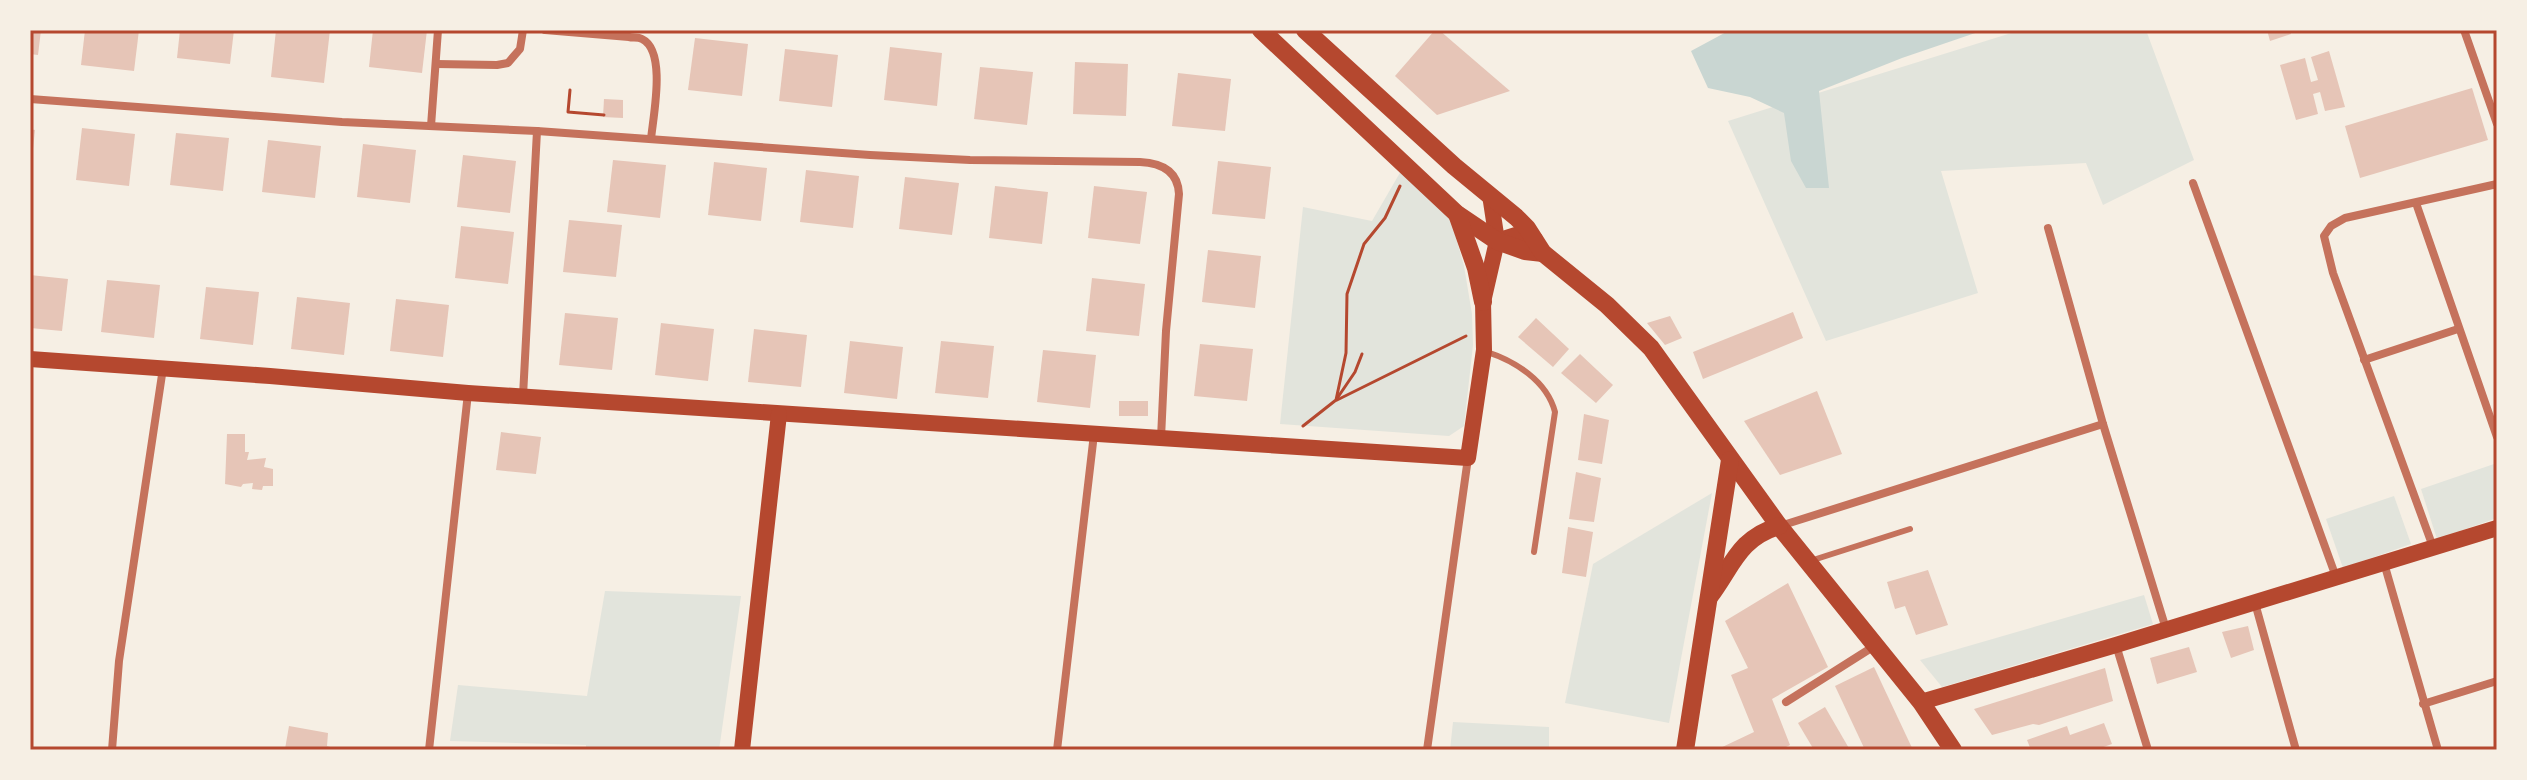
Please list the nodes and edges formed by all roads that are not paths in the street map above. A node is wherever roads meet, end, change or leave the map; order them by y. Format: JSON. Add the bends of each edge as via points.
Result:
{"nodes":[{"id":1,"x":438,"y":30,"type":"edge"},
{"id":2,"x":523,"y":30,"type":"edge"},
{"id":3,"x":545,"y":30,"type":"edge"},
{"id":4,"x":1261,"y":30,"type":"edge"},
{"id":5,"x":1305,"y":30,"type":"edge"},
{"id":6,"x":2464,"y":30,"type":"edge"},
{"id":7,"x":1318,"y":37,"type":"edge"},
{"id":8,"x":436,"y":64,"type":"junction"},
{"id":9,"x":30,"y":99,"type":"edge"},
{"id":10,"x":2497,"y":124,"type":"edge"},
{"id":11,"x":431,"y":126,"type":"junction"},
{"id":12,"x":537,"y":131,"type":"junction"},
{"id":13,"x":651,"y":139,"type":"junction"},
{"id":14,"x":2193,"y":183,"type":"dead end"},
{"id":15,"x":2497,"y":184,"type":"edge"},
{"id":16,"x":1490,"y":195,"type":"junction"},
{"id":17,"x":2416,"y":203,"type":"junction"},
{"id":18,"x":1457,"y":214,"type":"junction"},
{"id":19,"x":2048,"y":228,"type":"dead end"},
{"id":20,"x":1497,"y":241,"type":"junction"},
{"id":21,"x":1539,"y":246,"type":"junction"},
{"id":22,"x":1483,"y":302,"type":"junction"},
{"id":23,"x":2458,"y":329,"type":"junction"},
{"id":24,"x":1484,"y":350,"type":"junction"},
{"id":25,"x":30,"y":359,"type":"edge"},
{"id":26,"x":2364,"y":360,"type":"junction"},
{"id":27,"x":163,"y":368,"type":"junction"},
{"id":28,"x":468,"y":393,"type":"junction"},
{"id":29,"x":523,"y":397,"type":"junction"},
{"id":30,"x":779,"y":414,"type":"junction"},
{"id":31,"x":2103,"y":424,"type":"junction"},
{"id":32,"x":1094,"y":434,"type":"junction"},
{"id":33,"x":2497,"y":437,"type":"edge"},
{"id":34,"x":1161,"y":438,"type":"junction"},
{"id":35,"x":1468,"y":458,"type":"junction"},
{"id":36,"x":1730,"y":460,"type":"junction"},
{"id":37,"x":1779,"y":526,"type":"junction"},
{"id":38,"x":2497,"y":528,"type":"edge"},
{"id":39,"x":1910,"y":529,"type":"dead end"},
{"id":40,"x":2433,"y":547,"type":"junction"},
{"id":41,"x":1534,"y":552,"type":"dead end"},
{"id":42,"x":1808,"y":561,"type":"junction"},
{"id":43,"x":2384,"y":563,"type":"junction"},
{"id":44,"x":2336,"y":577,"type":"junction"},
{"id":45,"x":1709,"y":597,"type":"junction"},
{"id":46,"x":2255,"y":603,"type":"junction"},
{"id":47,"x":2166,"y":629,"type":"junction"},
{"id":48,"x":1876,"y":645,"type":"junction"},
{"id":49,"x":2116,"y":645,"type":"junction"},
{"id":50,"x":2497,"y":681,"type":"edge"},
{"id":51,"x":1786,"y":702,"type":"dead end"},
{"id":52,"x":1921,"y":702,"type":"junction"},
{"id":53,"x":2423,"y":704,"type":"junction"},
{"id":54,"x":112,"y":750,"type":"edge"},
{"id":55,"x":429,"y":750,"type":"edge"},
{"id":56,"x":742,"y":750,"type":"edge"},
{"id":57,"x":1057,"y":750,"type":"edge"},
{"id":58,"x":1427,"y":750,"type":"edge"},
{"id":59,"x":1685,"y":750,"type":"edge"},
{"id":60,"x":1953,"y":750,"type":"edge"},
{"id":61,"x":2148,"y":750,"type":"edge"},
{"id":62,"x":2296,"y":750,"type":"edge"},
{"id":63,"x":2438,"y":750,"type":"edge"}],
"edges":[{"from":1,"to":8,"type":"street"},
{"from":2,"to":8,"type":"street","via":[[520,49],[508,63]]},
{"from":3,"to":13,"type":"street","via":[[629,37],[649,45],[657,67]]},
{"from":4,"to":18,"type":"main road"},
{"from":5,"to":7,"type":"main road"},
{"from":6,"to":10,"type":"street"},
{"from":7,"to":16,"type":"main road"},
{"from":8,"to":11,"type":"street"},
{"from":9,"to":11,"type":"street"},
{"from":11,"to":12,"type":"street"},
{"from":12,"to":13,"type":"street"},
{"from":12,"to":29,"type":"street"},
{"from":13,"to":34,"type":"street","via":[[970,160],[1140,162],[1165,168],[1173,173],[1179,194]]},
{"from":14,"to":44,"type":"street"},
{"from":15,"to":17,"type":"street"},
{"from":16,"to":20,"type":"main road"},
{"from":16,"to":21,"type":"main road"},
{"from":17,"to":23,"type":"street"},
{"from":17,"to":26,"type":"street","via":[[2345,218],[2324,236]]},
{"from":18,"to":20,"type":"main road"},
{"from":18,"to":22,"type":"main road"},
{"from":19,"to":31,"type":"street"},
{"from":20,"to":21,"type":"main road","via":[[1525,251]]},
{"from":20,"to":22,"type":"main road"},
{"from":21,"to":36,"type":"main road","via":[[1651,348]]},
{"from":22,"to":24,"type":"main road"},
{"from":23,"to":26,"type":"street"},
{"from":23,"to":33,"type":"street"},
{"from":24,"to":35,"type":"main road"},
{"from":24,"to":41,"type":"lane","via":[[1506,358],[1552,399],[1555,412]]},
{"from":25,"to":27,"type":"main road"},
{"from":26,"to":40,"type":"street"},
{"from":27,"to":28,"type":"main road"},
{"from":27,"to":54,"type":"street","via":[[119,661]]},
{"from":28,"to":29,"type":"main road"},
{"from":28,"to":55,"type":"street"},
{"from":29,"to":30,"type":"main road"},
{"from":30,"to":32,"type":"main road"},
{"from":30,"to":56,"type":"main road"},
{"from":31,"to":37,"type":"street"},
{"from":31,"to":47,"type":"street"},
{"from":32,"to":34,"type":"main road"},
{"from":32,"to":57,"type":"street"},
{"from":34,"to":35,"type":"main road"},
{"from":35,"to":58,"type":"street"},
{"from":36,"to":37,"type":"main road"},
{"from":36,"to":45,"type":"main road"},
{"from":37,"to":42,"type":"main road"},
{"from":37,"to":45,"type":"main road","via":[[1750,539]]},
{"from":38,"to":40,"type":"main road"},
{"from":39,"to":42,"type":"lane"},
{"from":40,"to":43,"type":"main road"},
{"from":42,"to":48,"type":"main road"},
{"from":43,"to":44,"type":"main road"},
{"from":43,"to":53,"type":"street"},
{"from":44,"to":46,"type":"main road"},
{"from":45,"to":59,"type":"main road"},
{"from":46,"to":47,"type":"main road"},
{"from":46,"to":62,"type":"street"},
{"from":47,"to":49,"type":"main road"},
{"from":48,"to":51,"type":"street"},
{"from":48,"to":52,"type":"main road"},
{"from":49,"to":52,"type":"main road"},
{"from":49,"to":61,"type":"street"},
{"from":50,"to":53,"type":"street"},
{"from":52,"to":60,"type":"main road"},
{"from":53,"to":63,"type":"street"}]}
